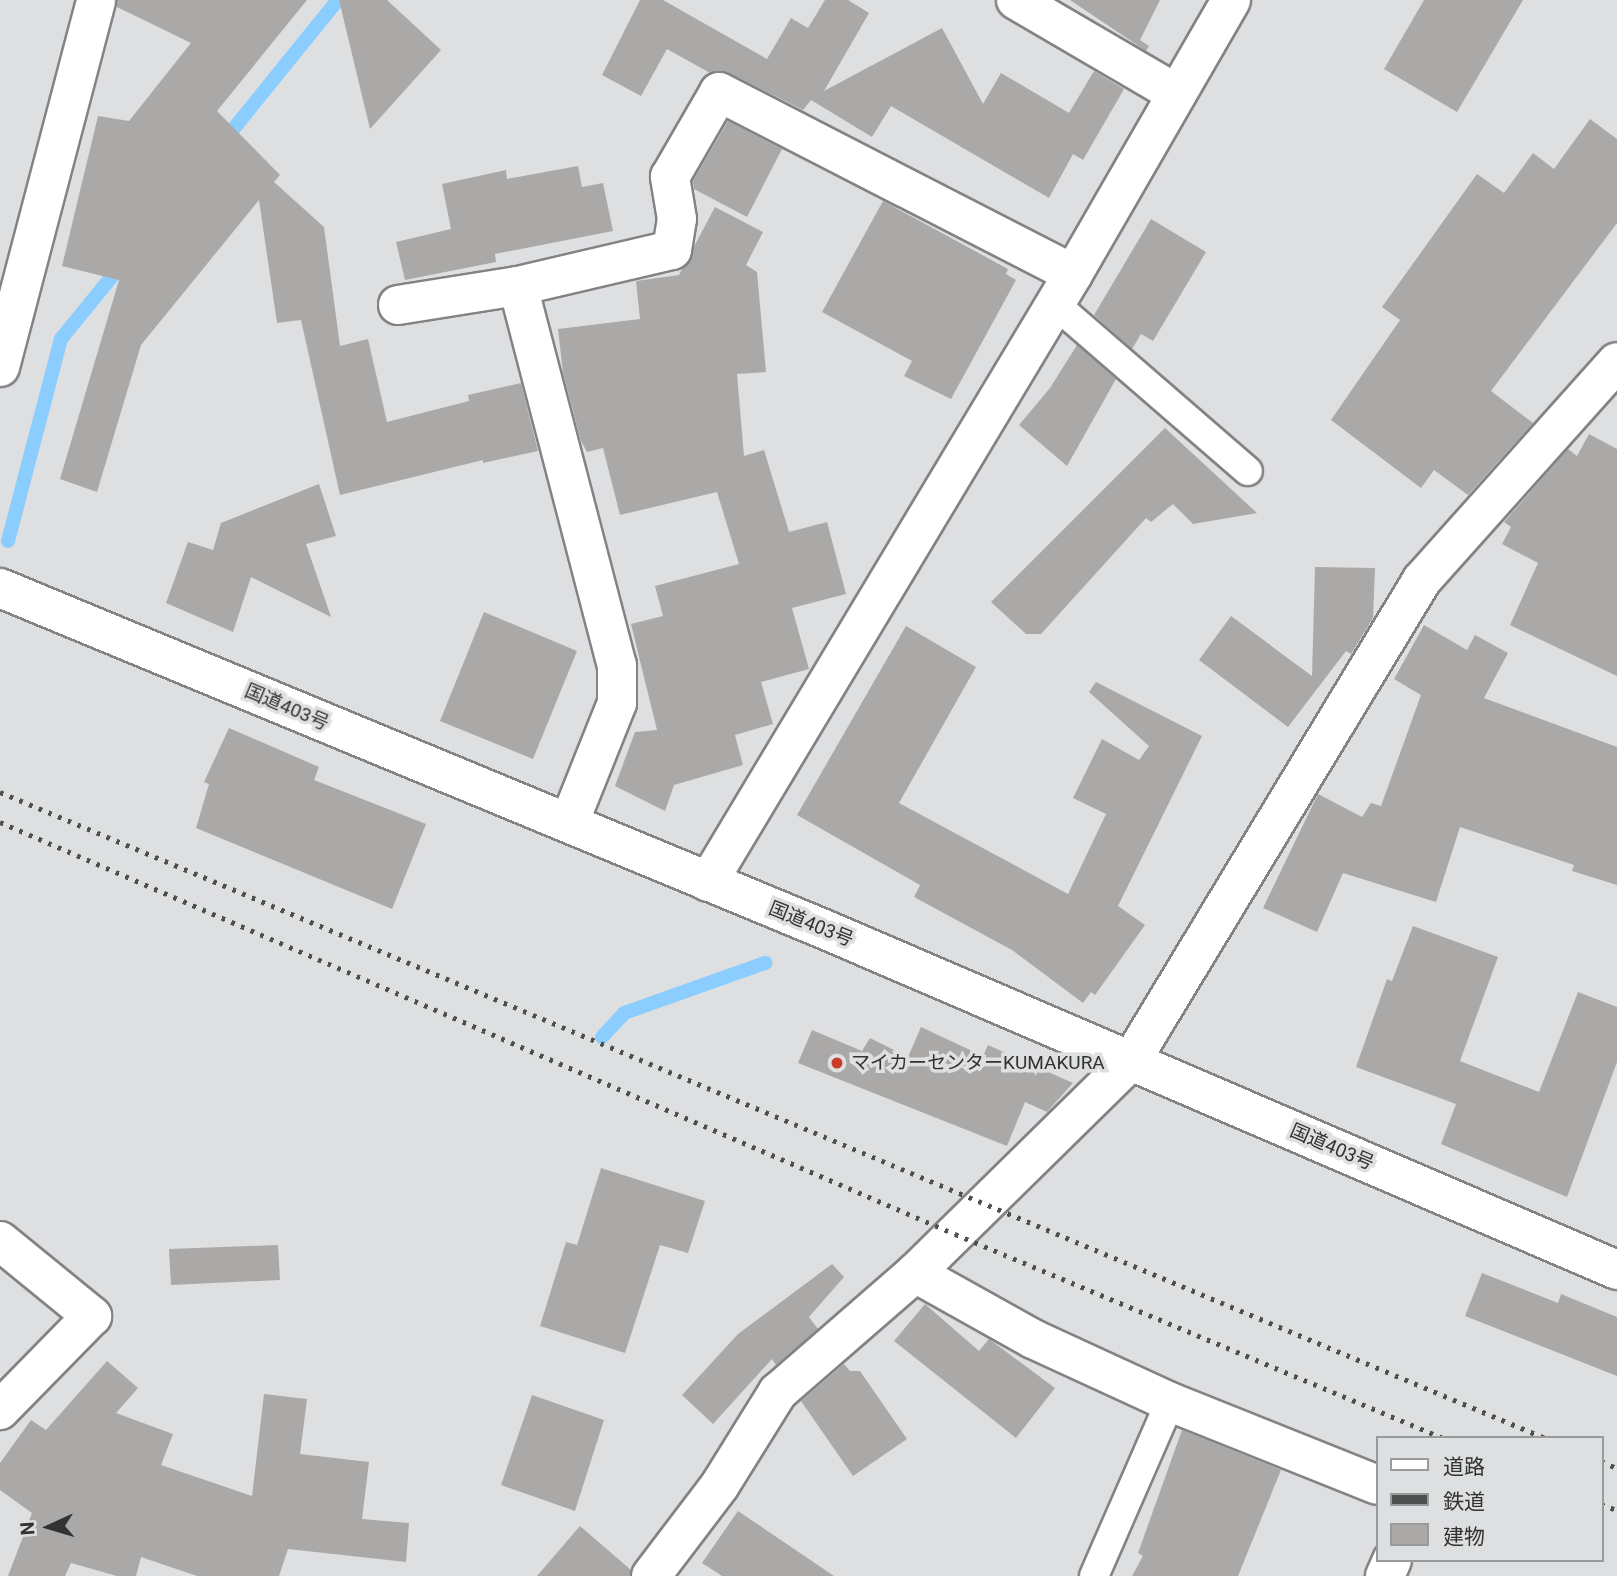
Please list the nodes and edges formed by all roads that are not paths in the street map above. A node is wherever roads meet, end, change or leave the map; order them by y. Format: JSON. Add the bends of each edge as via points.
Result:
{"nodes":[{"id":1,"x":96,"y":0,"type":"edge"},
{"id":2,"x":1016,"y":0,"type":"edge"},
{"id":3,"x":1231,"y":0,"type":"edge"},
{"id":4,"x":1177,"y":94,"type":"junction"},
{"id":5,"x":518,"y":286,"type":"junction"},
{"id":6,"x":1064,"y":289,"type":"junction"},
{"id":7,"x":398,"y":305,"type":"dead end"},
{"id":8,"x":1617,"y":362,"type":"edge"},
{"id":9,"x":0,"y":368,"type":"edge"},
{"id":10,"x":1248,"y":471,"type":"dead end"},
{"id":11,"x":0,"y":588,"type":"edge"},
{"id":12,"x":569,"y":823,"type":"junction"},
{"id":13,"x":708,"y":882,"type":"junction"},
{"id":14,"x":1131,"y":1061,"type":"junction"},
{"id":15,"x":0,"y":1241,"type":"edge"},
{"id":16,"x":1617,"y":1270,"type":"edge"},
{"id":17,"x":915,"y":1273,"type":"junction"},
{"id":18,"x":1170,"y":1402,"type":"junction"},
{"id":19,"x":0,"y":1410,"type":"edge"},
{"id":20,"x":1376,"y":1485,"type":"edge"},
{"id":21,"x":651,"y":1576,"type":"edge"},
{"id":22,"x":1094,"y":1576,"type":"edge"}],
"edges":[{"from":1,"to":9,"type":"main road"},
{"from":2,"to":4,"type":"main road"},
{"from":3,"to":4,"type":"main road"},
{"from":4,"to":6,"type":"main road"},
{"from":5,"to":6,"type":"main road","via":[[672,250],[677,219],[670,177],[719,92]]},
{"from":5,"to":7,"type":"main road"},
{"from":5,"to":12,"type":"main road","via":[[617,665],[617,703]]},
{"from":6,"to":10,"type":"lane"},
{"from":6,"to":13,"type":"main road"},
{"from":8,"to":14,"type":"main road","via":[[1422,580]]},
{"from":11,"to":12,"type":"main road","name":"国道403号"},
{"from":12,"to":13,"type":"main road","name":"国道403号"},
{"from":13,"to":14,"type":"main road","name":"国道403号"},
{"from":14,"to":16,"type":"main road","name":"国道403号"},
{"from":14,"to":17,"type":"main road"},
{"from":15,"to":19,"type":"main road","via":[[92,1316]]},
{"from":17,"to":18,"type":"main road","via":[[1033,1339]]},
{"from":17,"to":21,"type":"main road","via":[[778,1392],[720,1485]]},
{"from":18,"to":20,"type":"main road"},
{"from":18,"to":22,"type":"lane"}]}
